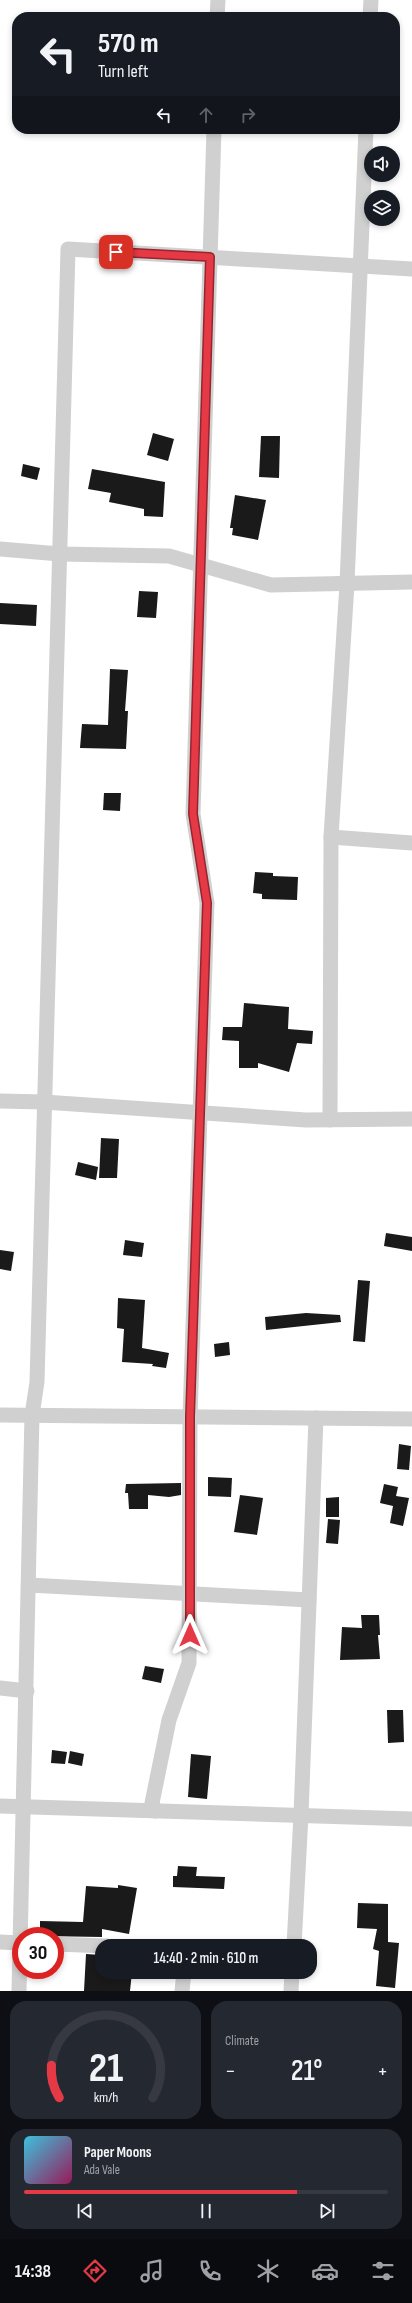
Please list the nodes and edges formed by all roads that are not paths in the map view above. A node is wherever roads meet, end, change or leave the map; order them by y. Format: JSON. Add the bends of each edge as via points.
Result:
{"nodes":[{"id":1,"x":218,"y":0,"type":"edge"},
{"id":2,"x":371,"y":0,"type":"edge"},
{"id":3,"x":218,"y":12,"type":"edge"},
{"id":4,"x":370,"y":12,"type":"edge"},
{"id":5,"x":214,"y":134,"type":"edge"},
{"id":6,"x":366,"y":134,"type":"edge"},
{"id":7,"x":210,"y":257,"type":"junction"},
{"id":8,"x":360,"y":266,"type":"junction"},
{"id":9,"x":412,"y":269,"type":"edge"},
{"id":10,"x":0,"y":549,"type":"edge"},
{"id":11,"x":60,"y":554,"type":"junction"},
{"id":12,"x":202,"y":565,"type":"junction"},
{"id":13,"x":412,"y":582,"type":"edge"},
{"id":14,"x":347,"y":584,"type":"junction"},
{"id":15,"x":331,"y":837,"type":"junction"},
{"id":16,"x":412,"y":843,"type":"edge"},
{"id":17,"x":0,"y":1101,"type":"edge"},
{"id":18,"x":44,"y":1102,"type":"junction"},
{"id":19,"x":199,"y":1113,"type":"junction"},
{"id":20,"x":412,"y":1119,"type":"edge"},
{"id":21,"x":330,"y":1120,"type":"junction"},
{"id":22,"x":0,"y":1415,"type":"edge"},
{"id":23,"x":32,"y":1415,"type":"junction"},
{"id":24,"x":190,"y":1417,"type":"junction"},
{"id":25,"x":316,"y":1418,"type":"junction"},
{"id":26,"x":412,"y":1420,"type":"edge"},
{"id":27,"x":29,"y":1586,"type":"junction"},
{"id":28,"x":190,"y":1594,"type":"junction"},
{"id":29,"x":309,"y":1600,"type":"junction"},
{"id":30,"x":0,"y":1688,"type":"edge"},
{"id":31,"x":27,"y":1691,"type":"junction"},
{"id":32,"x":0,"y":1806,"type":"edge"},
{"id":33,"x":25,"y":1806,"type":"junction"},
{"id":34,"x":155,"y":1811,"type":"junction"},
{"id":35,"x":301,"y":1815,"type":"junction"},
{"id":36,"x":412,"y":1819,"type":"edge"},
{"id":37,"x":21,"y":1927,"type":"edge"},
{"id":38,"x":294,"y":1939,"type":"edge"},
{"id":39,"x":0,"y":1942,"type":"edge"},
{"id":40,"x":12,"y":1943,"type":"edge"},
{"id":41,"x":64,"y":1944,"type":"edge"},
{"id":42,"x":95,"y":1946,"type":"edge"},
{"id":43,"x":20,"y":1979,"type":"edge"},
{"id":44,"x":183,"y":1979,"type":"edge"},
{"id":45,"x":292,"y":1979,"type":"edge"},
{"id":46,"x":19,"y":1991,"type":"edge"},
{"id":47,"x":182,"y":1991,"type":"edge"},
{"id":48,"x":291,"y":1991,"type":"edge"}],
"edges":[{"from":1,"to":3,"type":"street"},
{"from":2,"to":4,"type":"street"},
{"from":5,"to":7,"type":"street"},
{"from":6,"to":8,"type":"street"},
{"from":7,"to":8,"type":"street"},
{"from":7,"to":11,"type":"street","via":[[68,249]]},
{"from":7,"to":12,"type":"street"},
{"from":8,"to":9,"type":"street"},
{"from":8,"to":14,"type":"street"},
{"from":10,"to":11,"type":"street"},
{"from":11,"to":12,"type":"street","via":[[169,556]]},
{"from":11,"to":18,"type":"street"},
{"from":12,"to":14,"type":"street","via":[[271,585]]},
{"from":12,"to":19,"type":"street","via":[[193,814],[207,903]]},
{"from":13,"to":14,"type":"street"},
{"from":14,"to":15,"type":"street"},
{"from":15,"to":16,"type":"street"},
{"from":15,"to":21,"type":"street"},
{"from":17,"to":18,"type":"street"},
{"from":18,"to":19,"type":"street"},
{"from":18,"to":23,"type":"street","via":[[37,1382]]},
{"from":19,"to":21,"type":"street"},
{"from":19,"to":24,"type":"street"},
{"from":20,"to":21,"type":"street"},
{"from":22,"to":23,"type":"street"},
{"from":23,"to":24,"type":"street"},
{"from":23,"to":27,"type":"street"},
{"from":24,"to":25,"type":"street"},
{"from":24,"to":28,"type":"street"},
{"from":25,"to":26,"type":"street"},
{"from":25,"to":29,"type":"street"},
{"from":27,"to":28,"type":"street"},
{"from":27,"to":31,"type":"street"},
{"from":28,"to":29,"type":"street"},
{"from":28,"to":34,"type":"street","via":[[189,1663],[169,1720],[152,1803]]},
{"from":29,"to":35,"type":"street"},
{"from":30,"to":31,"type":"street"},
{"from":31,"to":33,"type":"street"},
{"from":32,"to":33,"type":"street"},
{"from":33,"to":34,"type":"street"},
{"from":33,"to":37,"type":"street"},
{"from":34,"to":35,"type":"street"},
{"from":35,"to":36,"type":"street"},
{"from":35,"to":38,"type":"street"},
{"from":39,"to":40,"type":"street"},
{"from":41,"to":42,"type":"street"},
{"from":43,"to":46,"type":"street"},
{"from":44,"to":47,"type":"street"},
{"from":45,"to":48,"type":"street"}]}
